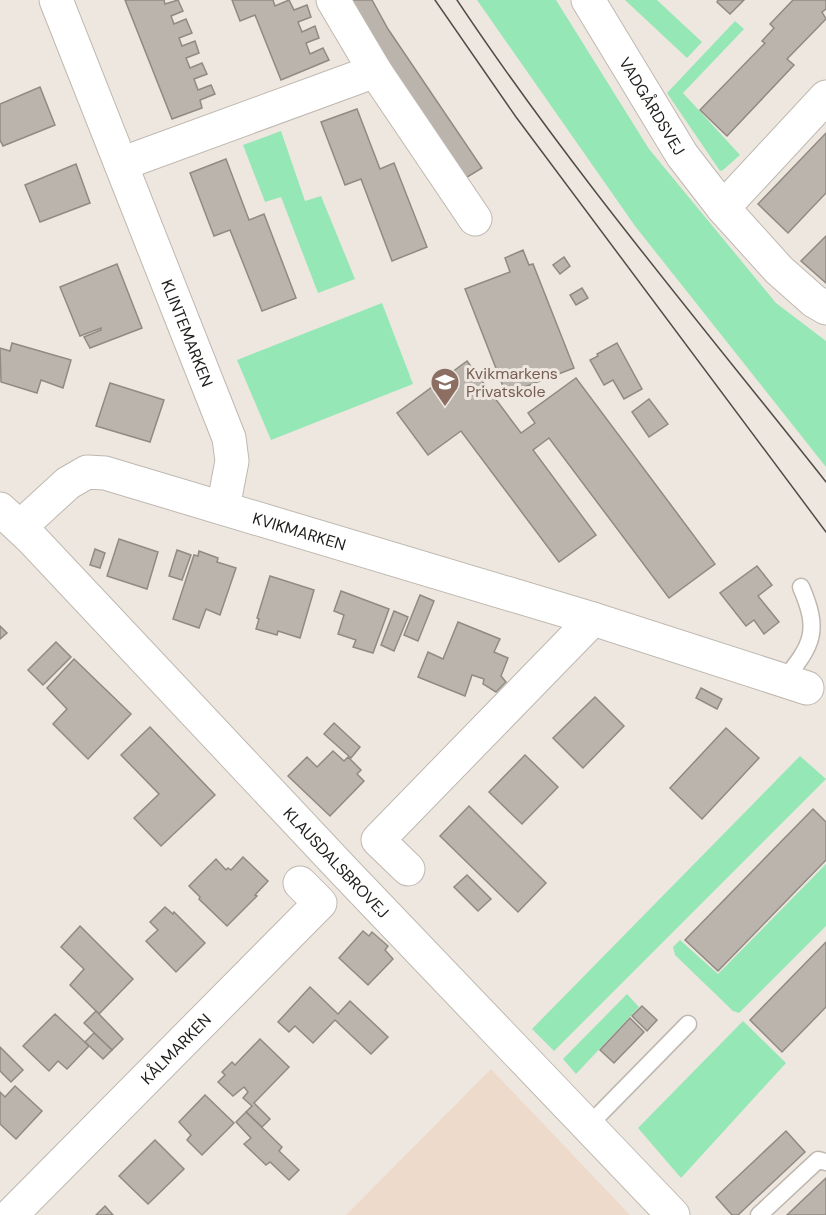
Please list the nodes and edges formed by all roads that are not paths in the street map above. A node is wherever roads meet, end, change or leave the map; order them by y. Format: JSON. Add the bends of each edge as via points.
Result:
{"nodes":[{"id":1,"x":56,"y":0,"type":"edge"},
{"id":2,"x":333,"y":0,"type":"edge"},
{"id":3,"x":588,"y":0,"type":"edge"},
{"id":4,"x":375,"y":71,"type":"junction"},
{"id":5,"x":826,"y":97,"type":"edge"},
{"id":6,"x":121,"y":164,"type":"junction"},
{"id":7,"x":723,"y":208,"type":"junction"},
{"id":8,"x":475,"y":219,"type":"dead end"},
{"id":9,"x":826,"y":308,"type":"edge"},
{"id":10,"x":223,"y":508,"type":"junction"},
{"id":11,"x":10,"y":518,"type":"edge"},
{"id":12,"x":801,"y":587,"type":"dead end"},
{"id":13,"x":593,"y":619,"type":"junction"},
{"id":14,"x":795,"y":684,"type":"joint"},
{"id":15,"x":408,"y":869,"type":"dead end"},
{"id":16,"x":300,"y":883,"type":"dead end"},
{"id":17,"x":688,"y":1024,"type":"dead end"},
{"id":18,"x":588,"y":1126,"type":"junction"},
{"id":19,"x":826,"y":1162,"type":"edge"},
{"id":20,"x":11,"y":1215,"type":"edge"},
{"id":21,"x":673,"y":1215,"type":"edge"},
{"id":22,"x":759,"y":1215,"type":"edge"}],
"edges":[{"from":1,"to":6,"type":"street","name":"KLINTEMARKEN"},
{"from":2,"to":4,"type":"street"},
{"from":3,"to":7,"type":"street","name":"VADGÅRDSVEJ","via":[[682,155]]},
{"from":4,"to":6,"type":"street"},
{"from":4,"to":8,"type":"street"},
{"from":5,"to":7,"type":"street"},
{"from":6,"to":10,"type":"street","name":"KLINTEMARKEN","via":[[229,438],[232,461]]},
{"from":7,"to":9,"type":"street","name":"VADGÅRDSVEJ","via":[[779,270]]},
{"from":10,"to":11,"type":"street","name":"KVIKMARKEN","via":[[105,472],[87,472]]},
{"from":10,"to":13,"type":"street","name":"KVIKMARKEN"},
{"from":11,"to":18,"type":"street","name":"KLAUSDALSBROVEJ"},
{"from":12,"to":14,"type":"lane","via":[[813,621]]},
{"from":13,"to":14,"type":"street","name":"KVIKMARKEN"},
{"from":13,"to":15,"type":"street","via":[[378,840]]},
{"from":16,"to":20,"type":"street","name":"KÅLMARKEN","via":[[320,903]]},
{"from":17,"to":18,"type":"lane"},
{"from":18,"to":21,"type":"street","name":"KLAUSDALSBROVEJ"},
{"from":19,"to":22,"type":"lane","via":[[818,1160]]}]}
